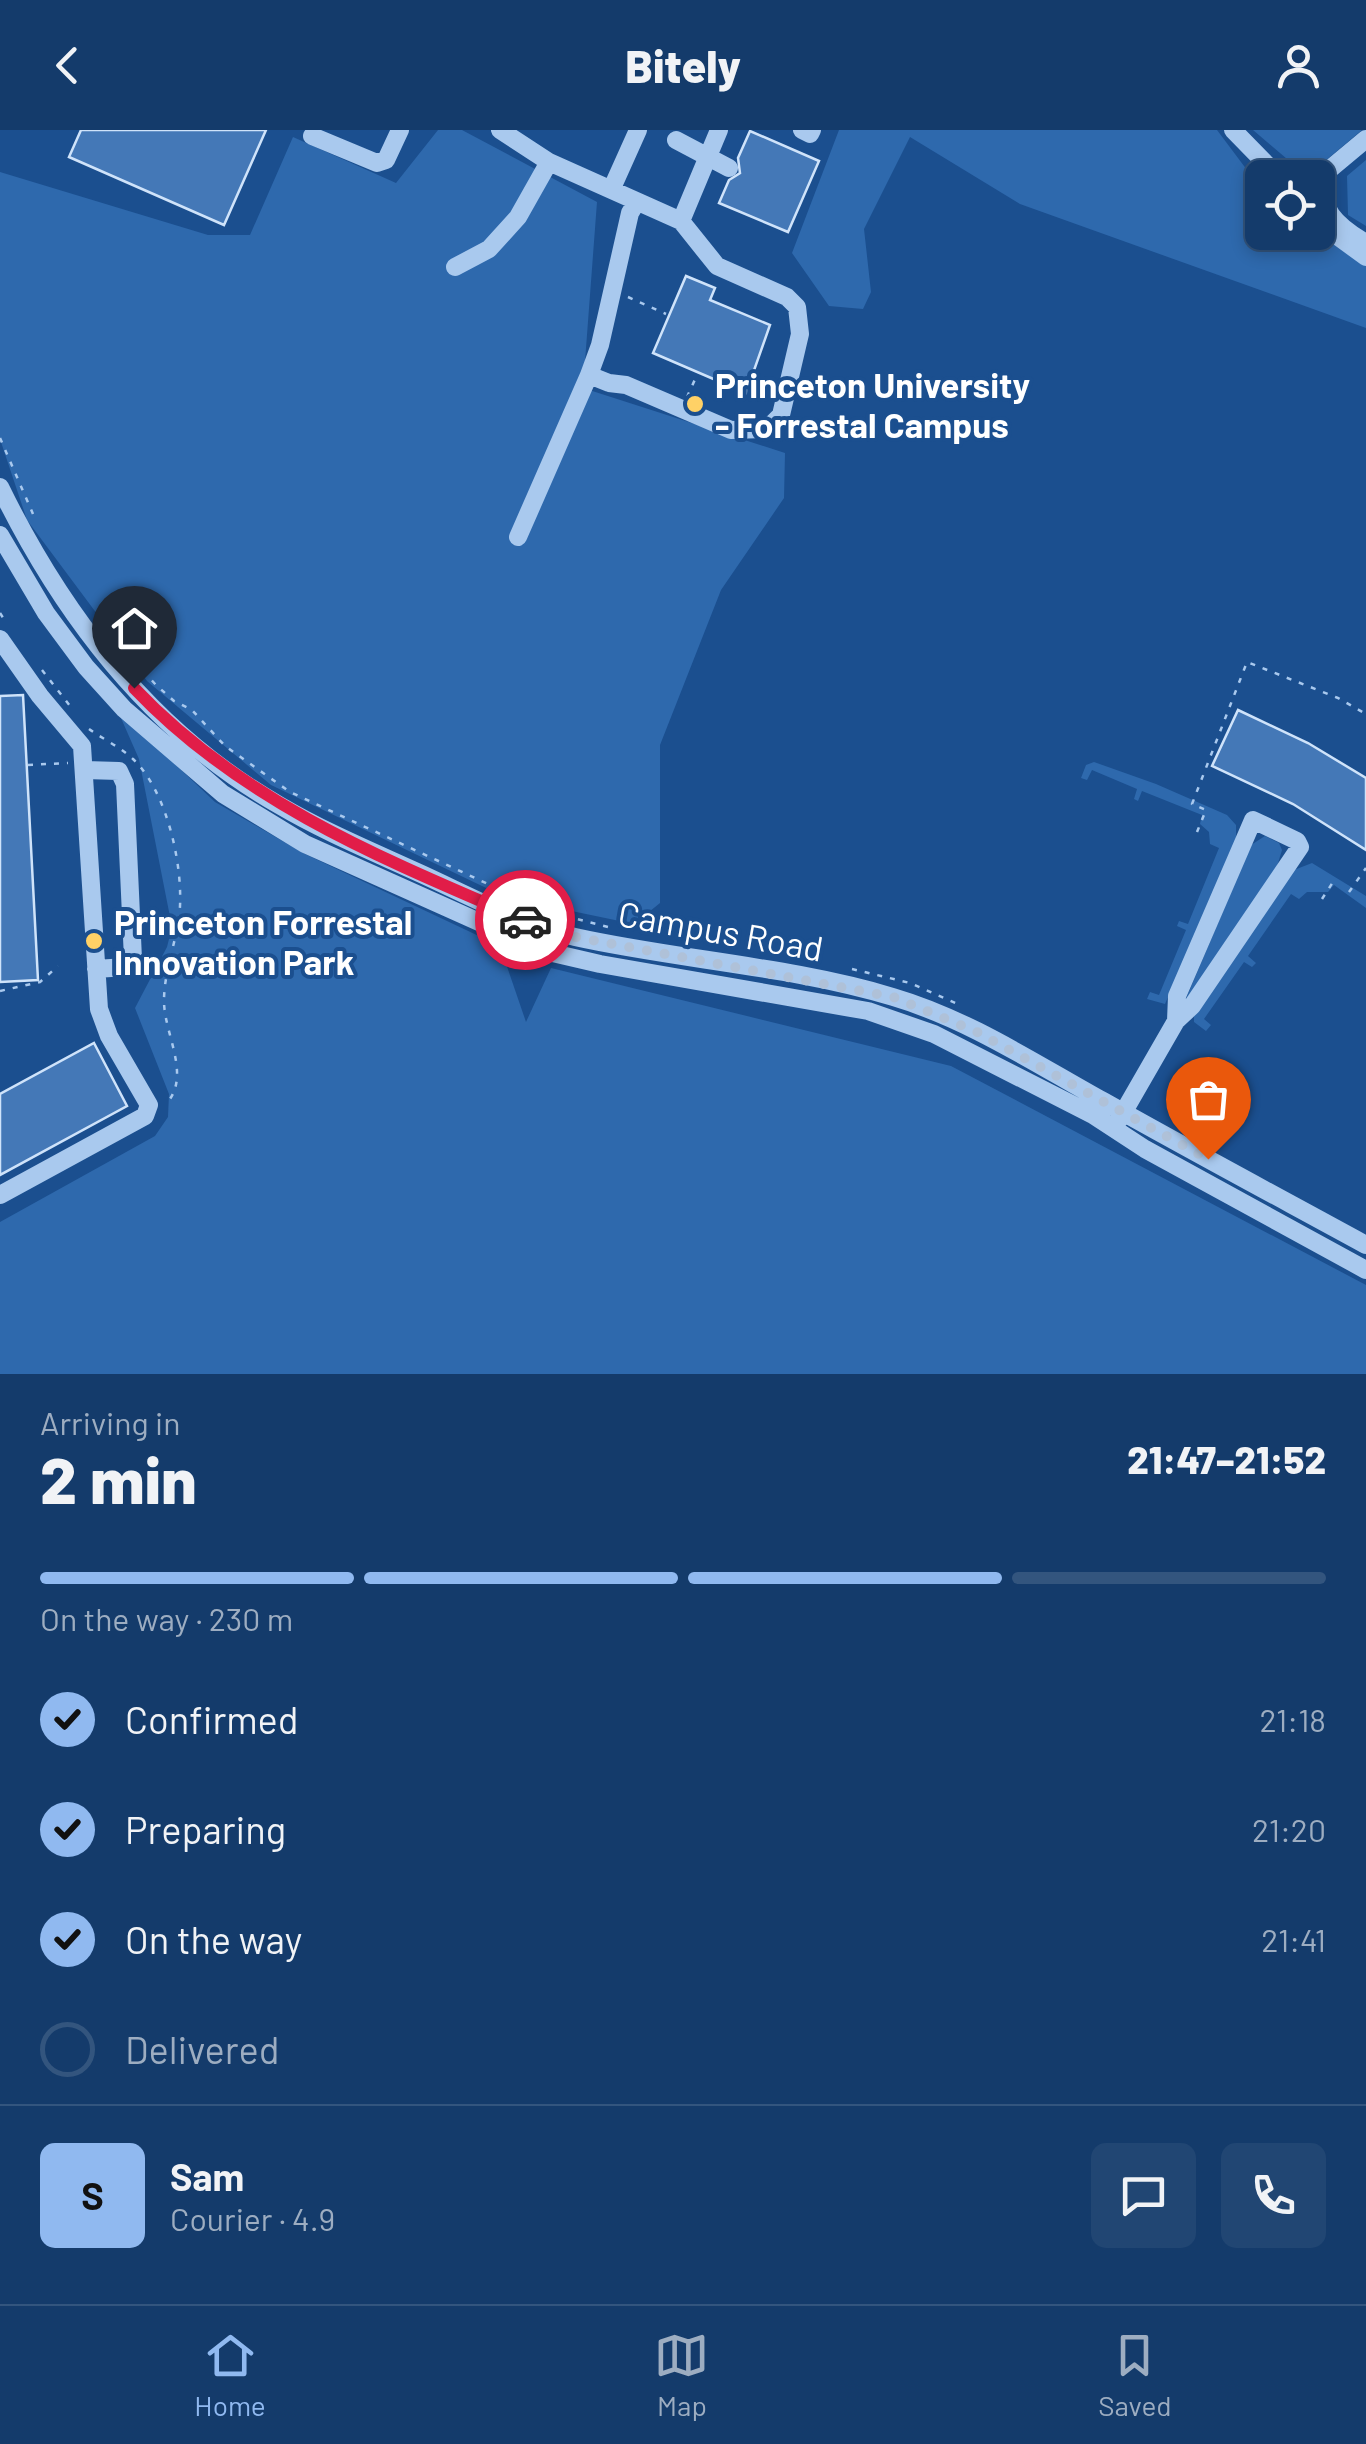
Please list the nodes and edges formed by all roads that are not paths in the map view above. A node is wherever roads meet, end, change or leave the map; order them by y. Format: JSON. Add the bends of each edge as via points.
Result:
{"nodes":[{"id":1,"x":400,"y":130,"type":"edge"},
{"id":2,"x":500,"y":130,"type":"edge"},
{"id":3,"x":638,"y":130,"type":"edge"},
{"id":4,"x":719,"y":130,"type":"edge"},
{"id":5,"x":802,"y":130,"type":"edge"},
{"id":6,"x":812,"y":130,"type":"edge"},
{"id":7,"x":1233,"y":130,"type":"edge"},
{"id":8,"x":312,"y":136,"type":"dead end"},
{"id":9,"x":1366,"y":139,"type":"edge"},
{"id":10,"x":676,"y":140,"type":"dead end"},
{"id":11,"x":708,"y":156,"type":"junction"},
{"id":12,"x":1262,"y":160,"type":"edge"},
{"id":13,"x":549,"y":162,"type":"junction"},
{"id":14,"x":1335,"y":164,"type":"edge"},
{"id":15,"x":729,"y":168,"type":"dead end"},
{"id":16,"x":612,"y":188,"type":"junction"},
{"id":17,"x":636,"y":203,"type":"junction"},
{"id":18,"x":1335,"y":219,"type":"edge"},
{"id":19,"x":681,"y":221,"type":"junction"},
{"id":20,"x":1335,"y":235,"type":"edge"},
{"id":21,"x":1366,"y":243,"type":"edge"},
{"id":22,"x":1366,"y":258,"type":"edge"},
{"id":23,"x":455,"y":267,"type":"dead end"},
{"id":24,"x":589,"y":375,"type":"junction"},
{"id":25,"x":0,"y":487,"type":"edge"},
{"id":26,"x":0,"y":535,"type":"edge"},
{"id":27,"x":518,"y":537,"type":"dead end"},
{"id":28,"x":0,"y":639,"type":"edge"},
{"id":29,"x":85,"y":770,"type":"junction"},
{"id":30,"x":96,"y":969,"type":"junction"},
{"id":31,"x":1176,"y":1021,"type":"junction"},
{"id":32,"x":1119,"y":1121,"type":"junction"},
{"id":33,"x":0,"y":1196,"type":"edge"},
{"id":34,"x":1366,"y":1245,"type":"edge"},
{"id":35,"x":1366,"y":1270,"type":"edge"}],
"edges":[{"from":1,"to":8,"type":"street","via":[[386,160],[376,163]]},
{"from":2,"to":13,"type":"street"},
{"from":3,"to":16,"type":"street"},
{"from":4,"to":11,"type":"street"},
{"from":5,"to":6,"type":"street"},
{"from":7,"to":12,"type":"street"},
{"from":9,"to":14,"type":"street"},
{"from":10,"to":11,"type":"street"},
{"from":11,"to":15,"type":"street"},
{"from":11,"to":19,"type":"street"},
{"from":13,"to":16,"type":"street"},
{"from":13,"to":23,"type":"street","via":[[518,217],[489,249]]},
{"from":16,"to":17,"type":"street"},
{"from":17,"to":19,"type":"street"},
{"from":17,"to":24,"type":"street"},
{"from":18,"to":21,"type":"street"},
{"from":19,"to":24,"type":"street","via":[[717,266],[797,307],[800,334],[780,415],[767,429],[731,430]]},
{"from":20,"to":22,"type":"street"},
{"from":24,"to":27,"type":"street"},
{"from":25,"to":32,"type":"street","name":"Campus Road","via":[[63,601],[109,662],[213,760],[276,804],[570,936],[850,986],[938,1013]]},
{"from":26,"to":32,"type":"street","name":"Campus Road","via":[[46,614],[124,709],[223,794],[306,844],[544,951],[868,1011],[934,1034]]},
{"from":28,"to":29,"type":"street","via":[[82,746]]},
{"from":29,"to":30,"type":"street"},
{"from":29,"to":30,"type":"street","via":[[119,771],[125,784],[133,959],[126,967]]},
{"from":30,"to":33,"type":"street","via":[[101,1017],[149,1111]]},
{"from":31,"to":31,"type":"street","via":[[1177,996],[1253,820],[1297,841],[1300,848]]},
{"from":31,"to":32,"type":"street"},
{"from":32,"to":34,"type":"street","name":"Campus Road"},
{"from":32,"to":35,"type":"street","name":"Campus Road"}]}
